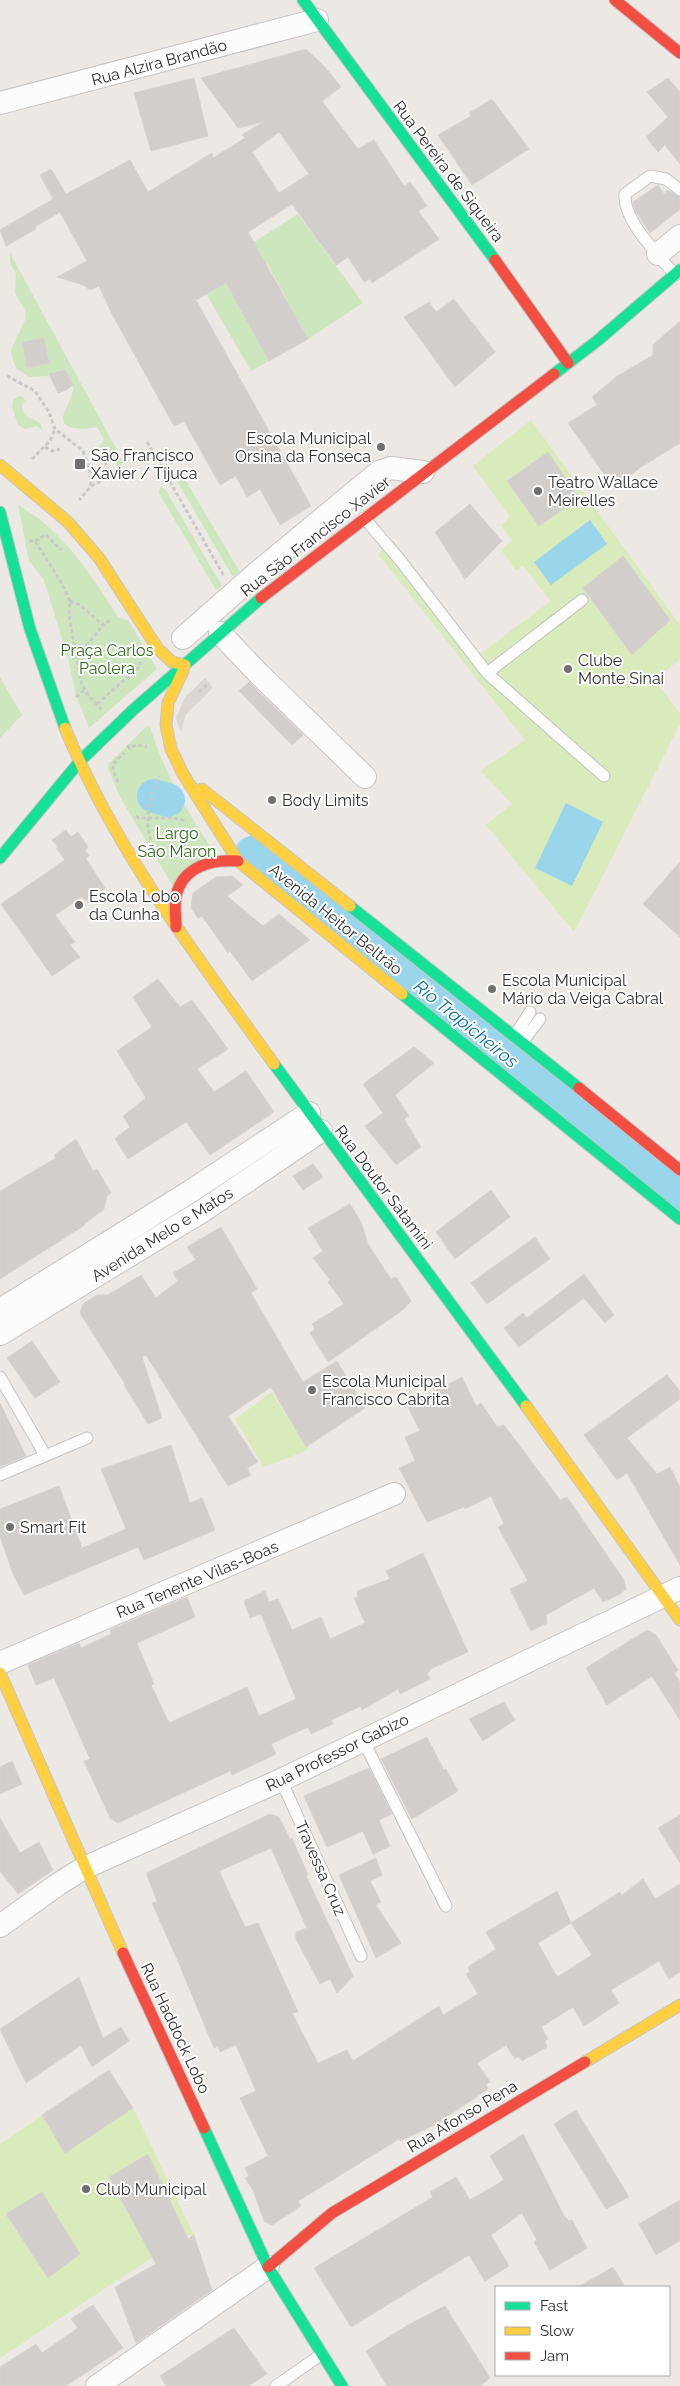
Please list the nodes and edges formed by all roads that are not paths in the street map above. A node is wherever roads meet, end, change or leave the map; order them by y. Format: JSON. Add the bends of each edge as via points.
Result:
{"nodes":[{"id":1,"x":303,"y":0,"type":"edge"},
{"id":2,"x":615,"y":0,"type":"edge"},
{"id":3,"x":317,"y":20,"type":"junction"},
{"id":4,"x":680,"y":53,"type":"edge"},
{"id":5,"x":0,"y":103,"type":"edge"},
{"id":6,"x":680,"y":190,"type":"edge"},
{"id":7,"x":680,"y":236,"type":"edge"},
{"id":8,"x":658,"y":254,"type":"junction"},
{"id":9,"x":677,"y":272,"type":"edge"},
{"id":10,"x":568,"y":363,"type":"junction"},
{"id":11,"x":0,"y":465,"type":"edge"},
{"id":12,"x":424,"y":472,"type":"junction"},
{"id":13,"x":0,"y":512,"type":"edge"},
{"id":14,"x":364,"y":518,"type":"junction"},
{"id":15,"x":582,"y":600,"type":"dead end"},
{"id":16,"x":220,"y":633,"type":"junction"},
{"id":17,"x":183,"y":638,"type":"dead end"},
{"id":18,"x":185,"y":665,"type":"junction"},
{"id":19,"x":487,"y":673,"type":"junction"},
{"id":20,"x":80,"y":761,"type":"junction"},
{"id":21,"x":183,"y":774,"type":"junction"},
{"id":22,"x":604,"y":776,"type":"dead end"},
{"id":23,"x":365,"y":777,"type":"dead end"},
{"id":24,"x":0,"y":858,"type":"edge"},
{"id":25,"x":238,"y":861,"type":"junction"},
{"id":26,"x":176,"y":927,"type":"junction"},
{"id":27,"x":535,"y":1015,"type":"dead end"},
{"id":28,"x":519,"y":1039,"type":"junction"},
{"id":29,"x":315,"y":1122,"type":"junction"},
{"id":30,"x":680,"y":1170,"type":"edge"},
{"id":31,"x":191,"y":1191,"type":"junction"},
{"id":32,"x":204,"y":1210,"type":"junction"},
{"id":33,"x":680,"y":1219,"type":"edge"},
{"id":34,"x":113,"y":1253,"type":"junction"},
{"id":35,"x":14,"y":1309,"type":"edge"},
{"id":36,"x":0,"y":1334,"type":"edge"},
{"id":37,"x":0,"y":1377,"type":"edge"},
{"id":38,"x":87,"y":1438,"type":"dead end"},
{"id":39,"x":45,"y":1455,"type":"junction"},
{"id":40,"x":0,"y":1475,"type":"edge"},
{"id":41,"x":394,"y":1494,"type":"dead end"},
{"id":42,"x":672,"y":1592,"type":"edge"},
{"id":43,"x":680,"y":1620,"type":"edge"},
{"id":44,"x":0,"y":1664,"type":"edge"},
{"id":45,"x":0,"y":1673,"type":"edge"},
{"id":46,"x":363,"y":1740,"type":"junction"},
{"id":47,"x":281,"y":1780,"type":"junction"},
{"id":48,"x":84,"y":1868,"type":"junction"},
{"id":49,"x":446,"y":1906,"type":"dead end"},
{"id":50,"x":0,"y":1926,"type":"edge"},
{"id":51,"x":361,"y":1956,"type":"dead end"},
{"id":52,"x":680,"y":2004,"type":"edge"},
{"id":53,"x":268,"y":2267,"type":"junction"},
{"id":54,"x":322,"y":2354,"type":"junction"},
{"id":55,"x":339,"y":2385,"type":"edge"},
{"id":56,"x":97,"y":2386,"type":"edge"},
{"id":57,"x":276,"y":2386,"type":"edge"}],
"edges":[{"from":1,"to":3,"type":"main road","name":"Rua Pereira de Siqueira"},
{"from":2,"to":4,"type":"main road"},
{"from":3,"to":5,"type":"street","name":"Rua Alzira Brandão"},
{"from":3,"to":10,"type":"main road","name":"Rua Pereira de Siqueira"},
{"from":6,"to":8,"type":"lane","via":[[666,179],[650,176],[625,194],[629,218]]},
{"from":7,"to":8,"type":"street"},
{"from":8,"to":9,"type":"lane"},
{"from":9,"to":10,"type":"main road","name":"Rua São Francisco Xavier"},
{"from":10,"to":12,"type":"main road","name":"Rua São Francisco Xavier"},
{"from":11,"to":18,"type":"main road","via":[[68,522],[99,558],[158,649],[172,662]]},
{"from":12,"to":14,"type":"main road","name":"Rua São Francisco Xavier"},
{"from":12,"to":17,"type":"street","via":[[391,468],[379,472]]},
{"from":13,"to":20,"type":"main road","via":[[38,658]]},
{"from":14,"to":16,"type":"main road","name":"Rua São Francisco Xavier"},
{"from":14,"to":19,"type":"lane"},
{"from":15,"to":19,"type":"lane"},
{"from":16,"to":18,"type":"main road","name":"Rua São Francisco Xavier"},
{"from":16,"to":23,"type":"street"},
{"from":18,"to":20,"type":"main road","name":"Rua São Francisco Xavier"},
{"from":18,"to":21,"type":"main road","name":"Avenida Heitor Beltrão","via":[[168,703],[166,725],[170,749]]},
{"from":19,"to":22,"type":"lane"},
{"from":20,"to":24,"type":"main road","name":"Rua São Francisco Xavier"},
{"from":20,"to":26,"type":"main road","name":"Rua Doutor Satamini","via":[[106,814]]},
{"from":21,"to":25,"type":"main road","name":"Avenida Heitor Beltrão"},
{"from":21,"to":28,"type":"main road","name":"Avenida Heitor Beltrão"},
{"from":25,"to":26,"type":"main road","via":[[220,859],[206,862],[188,875],[176,895]]},
{"from":25,"to":33,"type":"main road","name":"Avenida Heitor Beltrão"},
{"from":26,"to":29,"type":"main road","name":"Rua Doutor Satamini"},
{"from":27,"to":28,"type":"lane"},
{"from":28,"to":30,"type":"main road","name":"Avenida Heitor Beltrão"},
{"from":29,"to":31,"type":"street","name":"Avenida Melo e Matos"},
{"from":29,"to":32,"type":"street","name":"Avenida Melo e Matos"},
{"from":29,"to":42,"type":"main road","name":"Rua Doutor Satamini"},
{"from":31,"to":32,"type":"lane"},
{"from":31,"to":34,"type":"street","name":"Avenida Melo e Matos"},
{"from":32,"to":34,"type":"street","name":"Avenida Melo e Matos"},
{"from":34,"to":35,"type":"street","name":"Avenida Melo e Matos"},
{"from":35,"to":36,"type":"street","name":"Avenida Melo e Matos"},
{"from":37,"to":39,"type":"lane"},
{"from":38,"to":39,"type":"lane"},
{"from":39,"to":40,"type":"lane"},
{"from":41,"to":44,"type":"street","name":"Rua Tenente Vilas-Boas"},
{"from":42,"to":43,"type":"main road","name":"Rua Doutor Satamini"},
{"from":42,"to":46,"type":"street","name":"Rua Professor Gabizo"},
{"from":45,"to":48,"type":"main road","name":"Rua Haddock Lobo"},
{"from":46,"to":47,"type":"street","name":"Rua Professor Gabizo"},
{"from":46,"to":49,"type":"lane"},
{"from":47,"to":48,"type":"street","name":"Rua Professor Gabizo"},
{"from":47,"to":51,"type":"lane","name":"Travessa Cruz"},
{"from":48,"to":50,"type":"street","name":"Rua Professor Gabizo"},
{"from":48,"to":53,"type":"main road","name":"Rua Haddock Lobo"},
{"from":52,"to":53,"type":"main road","name":"Rua Afonso Pena","via":[[332,2213]]},
{"from":53,"to":54,"type":"main road","name":"Rua Haddock Lobo"},
{"from":53,"to":56,"type":"street"},
{"from":54,"to":55,"type":"main road","name":"Rua Haddock Lobo"},
{"from":54,"to":57,"type":"lane"}]}
